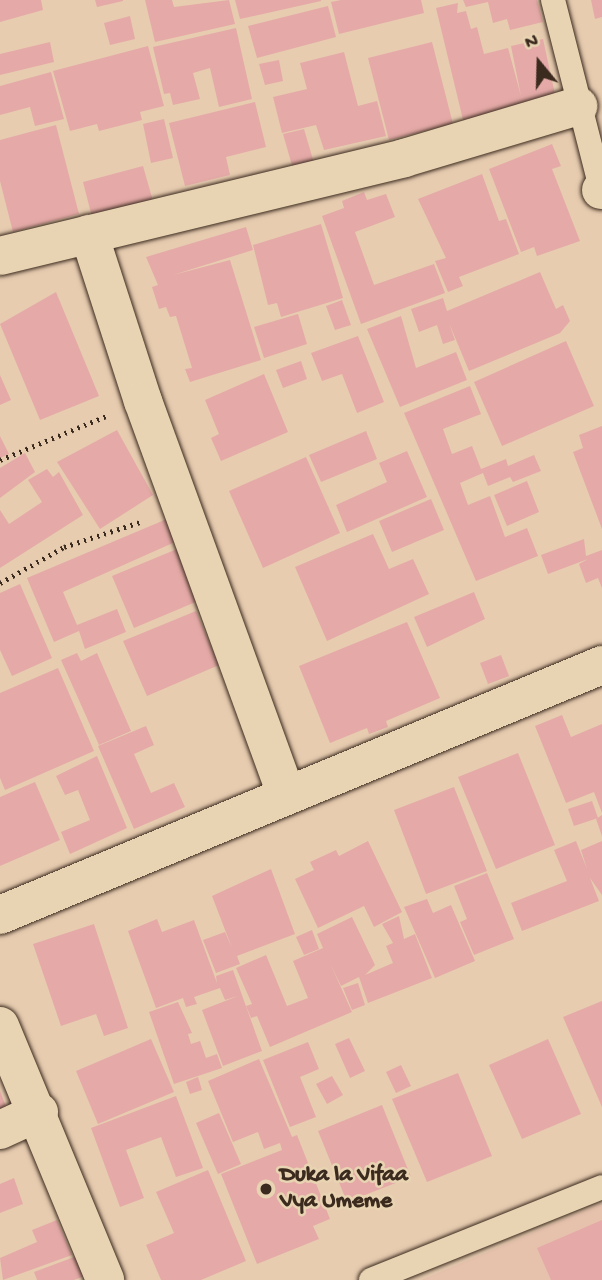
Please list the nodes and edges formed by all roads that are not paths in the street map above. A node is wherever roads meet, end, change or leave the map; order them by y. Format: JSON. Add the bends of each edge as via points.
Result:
{"nodes":[{"id":1,"x":553,"y":0,"type":"edge"},
{"id":2,"x":578,"y":106,"type":"junction"},
{"id":3,"x":602,"y":191,"type":"edge"},
{"id":4,"x":89,"y":234,"type":"junction"},
{"id":5,"x":0,"y":256,"type":"edge"},
{"id":6,"x":602,"y":665,"type":"edge"},
{"id":7,"x":286,"y":793,"type":"junction"},
{"id":8,"x":0,"y":915,"type":"edge"},
{"id":9,"x":0,"y":1026,"type":"edge"},
{"id":10,"x":39,"y":1112,"type":"junction"},
{"id":11,"x":0,"y":1130,"type":"edge"},
{"id":12,"x":602,"y":1187,"type":"edge"},
{"id":13,"x":105,"y":1280,"type":"edge"},
{"id":14,"x":371,"y":1280,"type":"edge"}],
"edges":[{"from":1,"to":2,"type":"lane"},
{"from":2,"to":3,"type":"lane"},
{"from":2,"to":4,"type":"street","via":[[404,158]]},
{"from":4,"to":5,"type":"street"},
{"from":4,"to":7,"type":"street","via":[[143,401]]},
{"from":6,"to":7,"type":"street"},
{"from":7,"to":8,"type":"street"},
{"from":9,"to":10,"type":"street"},
{"from":10,"to":11,"type":"street"},
{"from":10,"to":13,"type":"street"},
{"from":12,"to":14,"type":"lane"}]}
